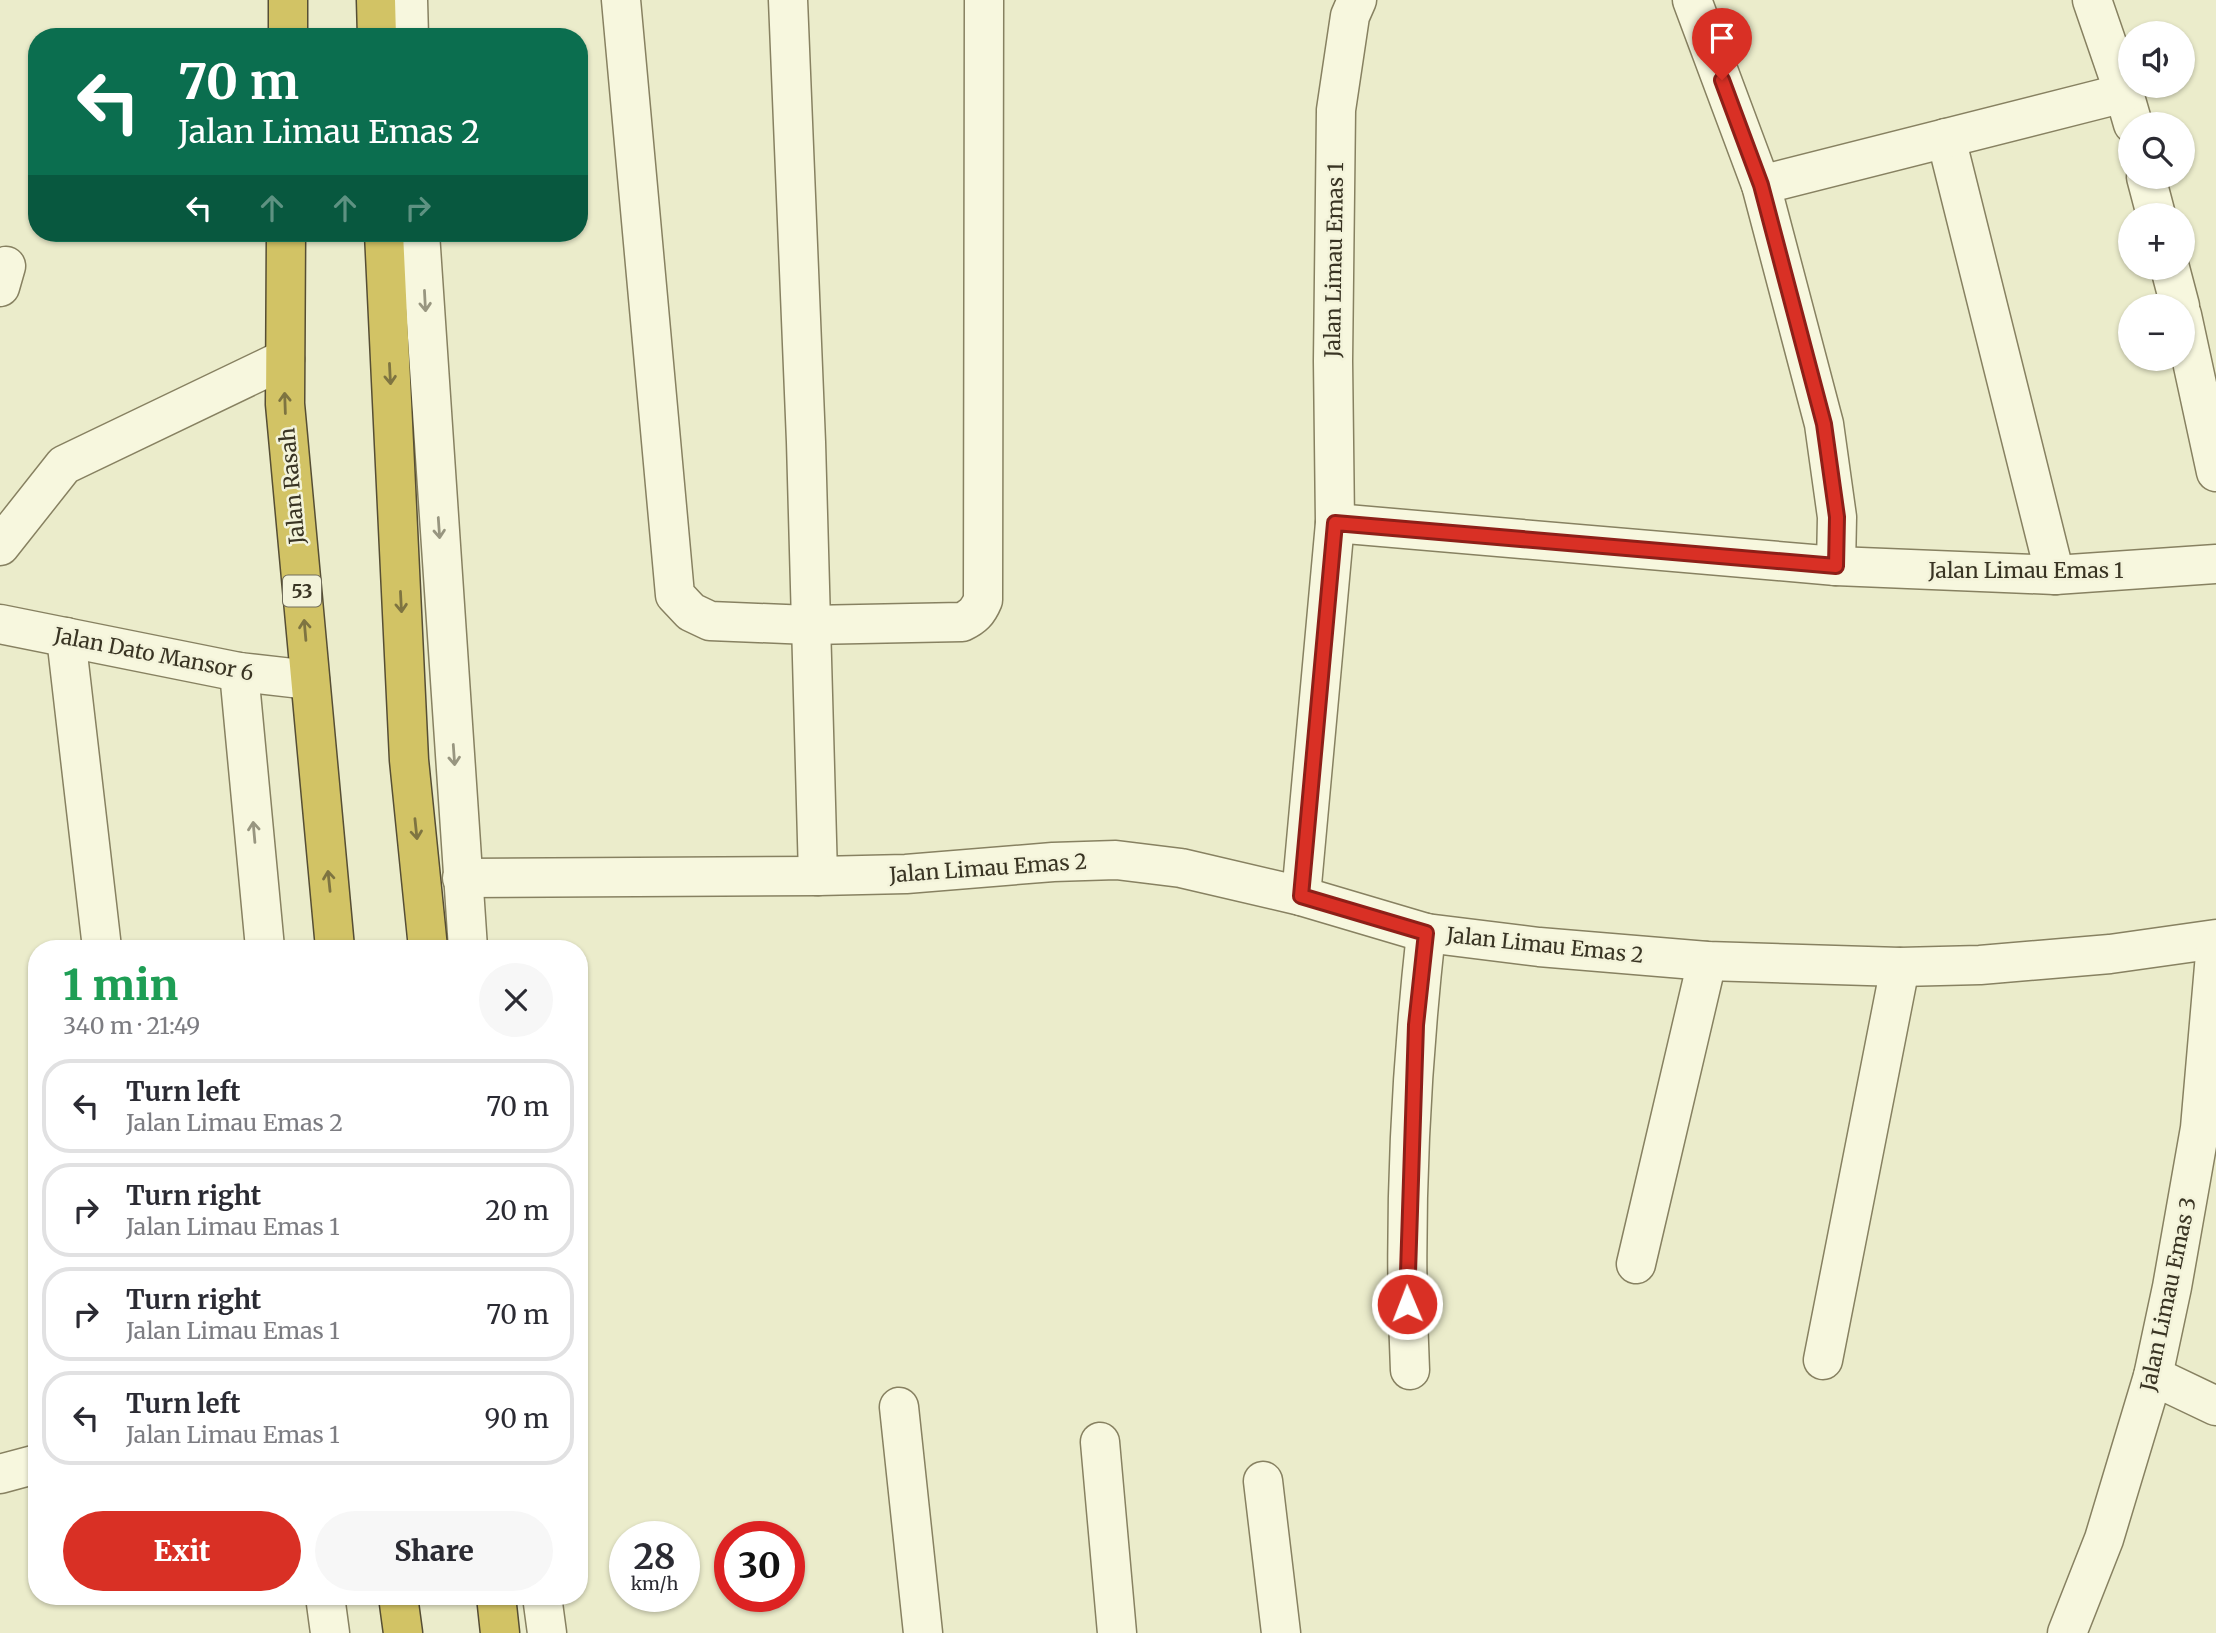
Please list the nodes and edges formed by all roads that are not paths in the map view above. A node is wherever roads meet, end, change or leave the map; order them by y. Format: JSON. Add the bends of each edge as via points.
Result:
{"nodes":[{"id":1,"x":288,"y":0,"type":"edge"},
{"id":2,"x":376,"y":0,"type":"edge"},
{"id":3,"x":408,"y":0,"type":"edge"},
{"id":4,"x":621,"y":0,"type":"edge"},
{"id":5,"x":788,"y":0,"type":"edge"},
{"id":6,"x":984,"y":0,"type":"edge"},
{"id":7,"x":1357,"y":0,"type":"edge"},
{"id":8,"x":1692,"y":0,"type":"edge"},
{"id":9,"x":2092,"y":0,"type":"edge"},
{"id":10,"x":288,"y":28,"type":"edge"},
{"id":11,"x":377,"y":28,"type":"edge"},
{"id":12,"x":410,"y":28,"type":"edge"},
{"id":13,"x":2129,"y":108,"type":"edge"},
{"id":14,"x":1946,"y":138,"type":"junction"},
{"id":15,"x":1761,"y":185,"type":"junction"},
{"id":16,"x":286,"y":242,"type":"edge"},
{"id":17,"x":384,"y":242,"type":"edge"},
{"id":18,"x":421,"y":242,"type":"edge"},
{"id":19,"x":285,"y":359,"type":"junction"},
{"id":20,"x":2194,"y":371,"type":"edge"},
{"id":21,"x":2216,"y":472,"type":"edge"},
{"id":22,"x":1335,"y":523,"type":"junction"},
{"id":23,"x":0,"y":546,"type":"edge"},
{"id":24,"x":2216,"y":564,"type":"edge"},
{"id":25,"x":1836,"y":566,"type":"junction"},
{"id":26,"x":2055,"y":575,"type":"junction"},
{"id":27,"x":0,"y":624,"type":"edge"},
{"id":28,"x":809,"y":625,"type":"junction"},
{"id":29,"x":66,"y":637,"type":"junction"},
{"id":30,"x":239,"y":672,"type":"junction"},
{"id":31,"x":310,"y":680,"type":"junction"},
{"id":32,"x":818,"y":876,"type":"junction"},
{"id":33,"x":462,"y":878,"type":"junction"},
{"id":34,"x":1301,"y":896,"type":"junction"},
{"id":35,"x":1426,"y":933,"type":"junction"},
{"id":36,"x":101,"y":940,"type":"edge"},
{"id":37,"x":264,"y":940,"type":"edge"},
{"id":38,"x":334,"y":940,"type":"edge"},
{"id":39,"x":427,"y":940,"type":"edge"},
{"id":40,"x":467,"y":940,"type":"edge"},
{"id":41,"x":2216,"y":941,"type":"edge"},
{"id":42,"x":1707,"y":961,"type":"junction"},
{"id":43,"x":1900,"y":967,"type":"junction"},
{"id":44,"x":1636,"y":1264,"type":"dead end"},
{"id":45,"x":1823,"y":1360,"type":"dead end"},
{"id":46,"x":1410,"y":1370,"type":"dead end"},
{"id":47,"x":2153,"y":1376,"type":"junction"},
{"id":48,"x":2216,"y":1406,"type":"edge"},
{"id":49,"x":899,"y":1407,"type":"dead end"},
{"id":50,"x":1100,"y":1442,"type":"dead end"},
{"id":51,"x":28,"y":1466,"type":"edge"},
{"id":52,"x":0,"y":1474,"type":"edge"},
{"id":53,"x":1263,"y":1481,"type":"dead end"},
{"id":54,"x":326,"y":1605,"type":"edge"},
{"id":55,"x":399,"y":1605,"type":"edge"},
{"id":56,"x":497,"y":1605,"type":"edge"},
{"id":57,"x":543,"y":1605,"type":"edge"},
{"id":58,"x":330,"y":1633,"type":"edge"},
{"id":59,"x":403,"y":1633,"type":"edge"},
{"id":60,"x":500,"y":1633,"type":"edge"},
{"id":61,"x":547,"y":1633,"type":"edge"},
{"id":62,"x":923,"y":1633,"type":"edge"},
{"id":63,"x":1117,"y":1633,"type":"edge"},
{"id":64,"x":1282,"y":1633,"type":"edge"},
{"id":65,"x":2067,"y":1633,"type":"edge"}],
"edges":[{"from":1,"to":10,"type":"highway"},
{"from":2,"to":11,"type":"highway"},
{"from":3,"to":12,"type":"street"},
{"from":4,"to":28,"type":"street","via":[[676,595],[691,612],[710,621]]},
{"from":5,"to":28,"type":"street"},
{"from":6,"to":28,"type":"street","via":[[983,600],[972,618],[962,622]]},
{"from":7,"to":22,"type":"street","name":"Jalan Limau Emas 1","via":[[1350,16],[1336,110]]},
{"from":8,"to":15,"type":"street"},
{"from":9,"to":13,"type":"street"},
{"from":13,"to":14,"type":"street"},
{"from":14,"to":15,"type":"street"},
{"from":14,"to":26,"type":"street"},
{"from":15,"to":25,"type":"street","via":[[1824,424],[1837,517]]},
{"from":16,"to":19,"type":"highway","name":"Jalan Rasah","number":"53"},
{"from":17,"to":39,"type":"highway","one_way":true,"via":[[409,760]]},
{"from":18,"to":33,"type":"street","one_way":true},
{"from":19,"to":23,"type":"street","via":[[64,465]]},
{"from":31,"to":19,"type":"highway","name":"Jalan Rasah","number":"53","one_way":true},
{"from":20,"to":21,"type":"street"},
{"from":22,"to":25,"type":"street","name":"Jalan Limau Emas 1"},
{"from":22,"to":34,"type":"street","name":"Jalan Limau Emas 1"},
{"from":24,"to":26,"type":"street","name":"Jalan Limau Emas 1"},
{"from":25,"to":26,"type":"street","name":"Jalan Limau Emas 1"},
{"from":27,"to":29,"type":"street","name":"Jalan Dato Mansor 6"},
{"from":28,"to":32,"type":"street"},
{"from":29,"to":30,"type":"street","name":"Jalan Dato Mansor 6"},
{"from":29,"to":36,"type":"street"},
{"from":30,"to":31,"type":"street","name":"Jalan Dato Mansor 6"},
{"from":37,"to":30,"type":"street","one_way":true},
{"from":38,"to":31,"type":"highway","name":"Jalan Rasah","number":"53","one_way":true},
{"from":32,"to":33,"type":"street","name":"Jalan Limau Emas 2"},
{"from":32,"to":34,"type":"street","name":"Jalan Limau Emas 2","via":[[1116,860],[1181,869]]},
{"from":33,"to":40,"type":"street"},
{"from":34,"to":35,"type":"street","name":"Jalan Limau Emas 2"},
{"from":35,"to":42,"type":"street","name":"Jalan Limau Emas 2"},
{"from":35,"to":46,"type":"street","via":[[1416,1025],[1407,1255]]},
{"from":41,"to":43,"type":"street","name":"Jalan Limau Emas 2","via":[[1980,965]]},
{"from":41,"to":47,"type":"street","name":"Jalan Limau Emas 3","via":[[2200,1128]]},
{"from":42,"to":43,"type":"street","name":"Jalan Limau Emas 2"},
{"from":42,"to":44,"type":"street"},
{"from":43,"to":45,"type":"street"},
{"from":47,"to":48,"type":"street"},
{"from":47,"to":65,"type":"street","name":"Jalan Limau Emas 3","via":[[2104,1539]]},
{"from":49,"to":62,"type":"street"},
{"from":50,"to":63,"type":"street"},
{"from":51,"to":52,"type":"street"},
{"from":53,"to":64,"type":"street"},
{"from":54,"to":58,"type":"street"},
{"from":55,"to":59,"type":"highway"},
{"from":56,"to":60,"type":"highway"},
{"from":57,"to":61,"type":"street"}]}
